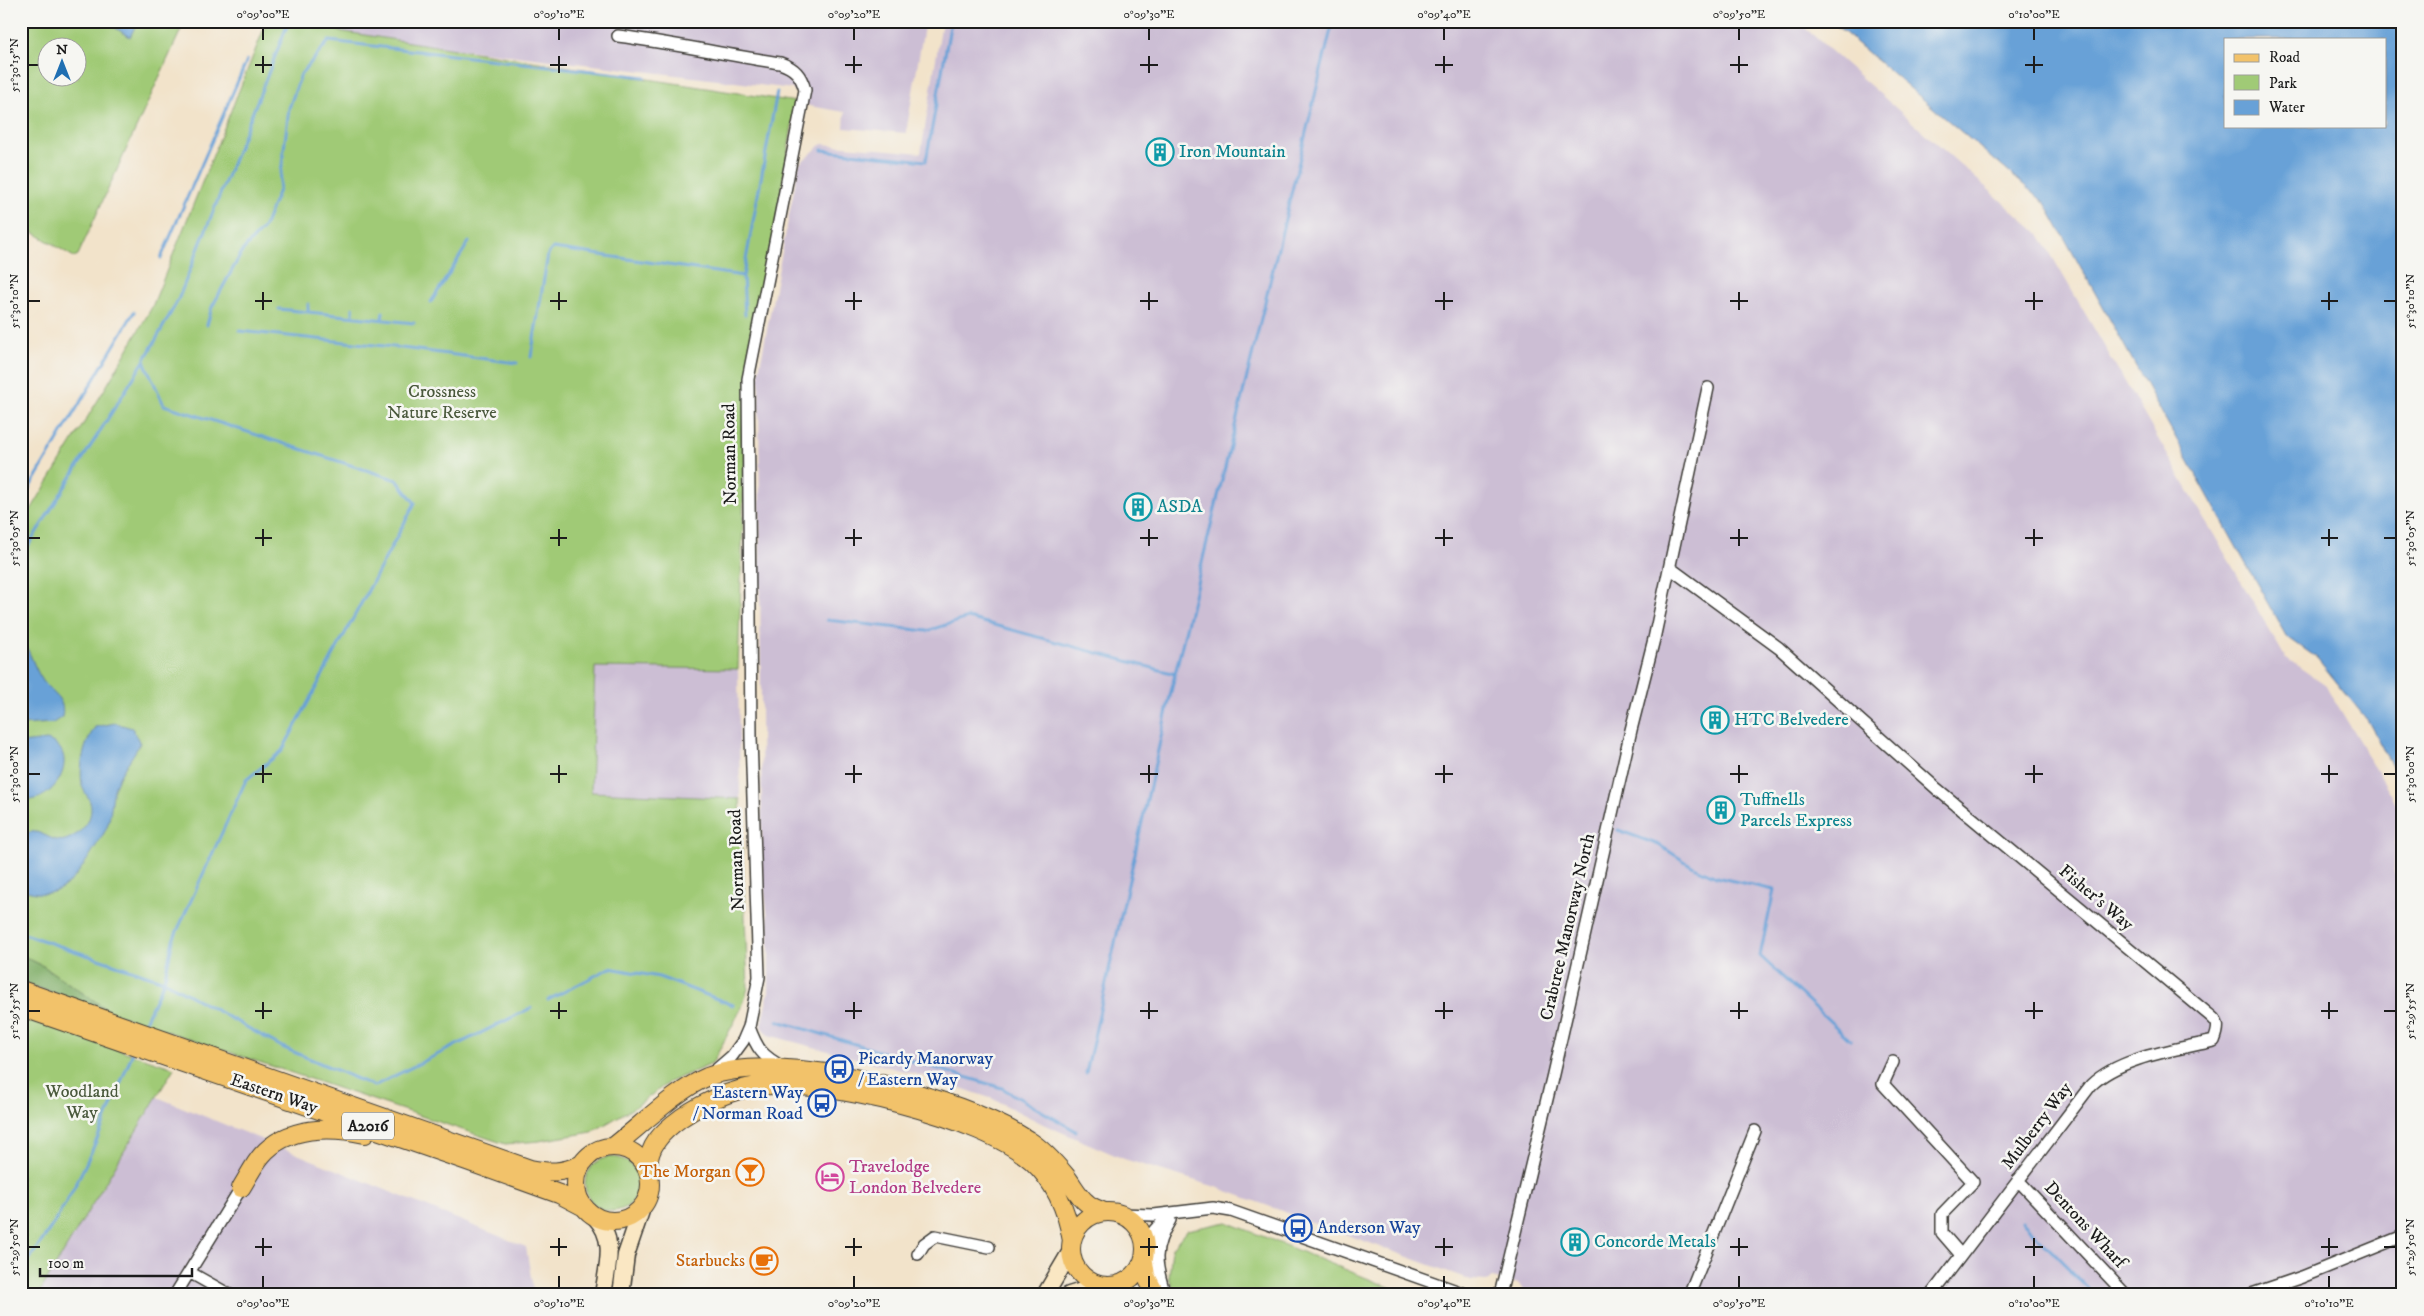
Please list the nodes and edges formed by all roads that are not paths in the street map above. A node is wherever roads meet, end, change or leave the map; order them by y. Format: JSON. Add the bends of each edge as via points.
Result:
{"nodes":[{"id":1,"x":618,"y":36,"type":"dead end"},
{"id":2,"x":1708,"y":388,"type":"dead end"},
{"id":3,"x":1670,"y":568,"type":"junction"},
{"id":4,"x":21,"y":990,"type":"edge"},
{"id":5,"x":21,"y":1007,"type":"edge"},
{"id":6,"x":751,"y":1019,"type":"junction"},
{"id":7,"x":123,"y":1033,"type":"junction"},
{"id":8,"x":2214,"y":1041,"type":"joint"},
{"id":9,"x":154,"y":1044,"type":"junction"},
{"id":10,"x":1893,"y":1062,"type":"dead end"},
{"id":11,"x":787,"y":1070,"type":"junction"},
{"id":12,"x":707,"y":1077,"type":"junction"},
{"id":13,"x":1755,"y":1131,"type":"dead end"},
{"id":14,"x":613,"y":1147,"type":"junction"},
{"id":15,"x":467,"y":1160,"type":"junction"},
{"id":16,"x":580,"y":1165,"type":"junction"},
{"id":17,"x":648,"y":1170,"type":"junction"},
{"id":18,"x":2018,"y":1180,"type":"junction"},
{"id":19,"x":242,"y":1188,"type":"joint"},
{"id":20,"x":642,"y":1208,"type":"junction"},
{"id":21,"x":588,"y":1211,"type":"junction"},
{"id":22,"x":1181,"y":1212,"type":"junction"},
{"id":23,"x":1112,"y":1213,"type":"junction"},
{"id":24,"x":1170,"y":1220,"type":"junction"},
{"id":25,"x":2403,"y":1236,"type":"edge"},
{"id":26,"x":1072,"y":1246,"type":"junction"},
{"id":27,"x":989,"y":1247,"type":"dead end"},
{"id":28,"x":918,"y":1254,"type":"dead end"},
{"id":29,"x":1961,"y":1255,"type":"junction"},
{"id":30,"x":1145,"y":1256,"type":"junction"},
{"id":31,"x":189,"y":1272,"type":"junction"},
{"id":32,"x":1113,"y":1289,"type":"edge"},
{"id":33,"x":175,"y":1295,"type":"edge"},
{"id":34,"x":230,"y":1295,"type":"edge"},
{"id":35,"x":604,"y":1295,"type":"edge"},
{"id":36,"x":621,"y":1295,"type":"edge"},
{"id":37,"x":1045,"y":1295,"type":"edge"},
{"id":38,"x":1069,"y":1295,"type":"edge"},
{"id":39,"x":1156,"y":1295,"type":"edge"},
{"id":40,"x":1165,"y":1295,"type":"edge"},
{"id":41,"x":1468,"y":1295,"type":"edge"},
{"id":42,"x":1500,"y":1295,"type":"edge"},
{"id":43,"x":1689,"y":1295,"type":"edge"},
{"id":44,"x":1931,"y":1295,"type":"edge"},
{"id":45,"x":2126,"y":1295,"type":"edge"},
{"id":46,"x":2249,"y":1295,"type":"edge"}],
"edges":[{"from":1,"to":6,"type":"street","name":"Norman Road","via":[[791,66],[798,73],[805,90],[748,379],[751,738],[759,951],[759,977]]},
{"from":2,"to":3,"type":"street","name":"Crabtree Manorway North"},
{"from":3,"to":8,"type":"street","name":"Fisher's Way","via":[[1779,648],[1937,788],[2217,1022]]},
{"from":3,"to":42,"type":"street","name":"Crabtree Manorway North"},
{"from":4,"to":7,"type":"main road","name":"Eastern Way","number":"A2016"},
{"from":5,"to":7,"type":"main road","name":"Eastern Way","number":"A2016"},
{"from":6,"to":11,"type":"street","via":[[754,1041],[765,1058]]},
{"from":6,"to":12,"type":"street","name":"Norman Road","via":[[743,1041],[732,1056]]},
{"from":7,"to":9,"type":"main road","name":"Eastern Way","number":"A2016"},
{"from":8,"to":18,"type":"street","name":"Mulberry Way","via":[[2102,1074]]},
{"from":9,"to":15,"type":"main road","name":"Eastern Way","number":"A2016"},
{"from":9,"to":16,"type":"main road","name":"Eastern Way","number":"A2016","via":[[530,1168],[555,1173]]},
{"from":10,"to":29,"type":"street","via":[[1883,1084],[1973,1182],[1942,1214],[1942,1233]]},
{"from":11,"to":12,"type":"main road","via":[[744,1069]]},
{"from":11,"to":23,"type":"main road","via":[[896,1088],[940,1100],[998,1122],[1030,1141],[1066,1176],[1087,1204]]},
{"from":12,"to":14,"type":"main road","via":[[670,1101]]},
{"from":13,"to":43,"type":"street"},
{"from":14,"to":16,"type":"main road","via":[[595,1151]]},
{"from":14,"to":17,"type":"main road","via":[[633,1152]]},
{"from":15,"to":19,"type":"main road","via":[[360,1133],[310,1130],[277,1142],[262,1155]]},
{"from":15,"to":21,"type":"main road","name":"Eastern Way","number":"A2016","via":[[558,1194]]},
{"from":16,"to":21,"type":"main road","via":[[575,1188]]},
{"from":17,"to":20,"type":"main road","via":[[650,1187]]},
{"from":17,"to":26,"type":"main road","via":[[651,1149],[660,1136],[710,1101],[757,1086],[822,1088],[885,1100],[936,1115],[1013,1146],[1032,1161],[1056,1190],[1067,1216]]},
{"from":18,"to":29,"type":"street","name":"Mulberry Way"},
{"from":18,"to":45,"type":"street","name":"Dentons Wharf"},
{"from":19,"to":31,"type":"street"},
{"from":20,"to":21,"type":"main road","via":[[620,1221],[607,1221]]},
{"from":20,"to":36,"type":"street","via":[[626,1255]]},
{"from":21,"to":35,"type":"street","via":[[605,1229],[610,1246]]},
{"from":22,"to":23,"type":"street"},
{"from":22,"to":24,"type":"street"},
{"from":22,"to":41,"type":"street","via":[[1213,1208],[1238,1213]]},
{"from":23,"to":26,"type":"main road","via":[[1085,1218],[1078,1226]]},
{"from":23,"to":30,"type":"main road","via":[[1131,1220],[1139,1228]]},
{"from":24,"to":30,"type":"street","via":[[1152,1232]]},
{"from":24,"to":40,"type":"street","via":[[1160,1240],[1156,1261]]},
{"from":25,"to":46,"type":"street"},
{"from":26,"to":32,"type":"main road","via":[[1078,1270],[1086,1280]]},
{"from":26,"to":37,"type":"street","via":[[1058,1278]]},
{"from":27,"to":28,"type":"street","via":[[935,1236],[924,1244]]},
{"from":29,"to":44,"type":"street","name":"Mulberry Way"},
{"from":30,"to":32,"type":"main road","via":[[1133,1278]]},
{"from":30,"to":39,"type":"main road","via":[[1146,1276]]},
{"from":31,"to":33,"type":"street"},
{"from":31,"to":34,"type":"street"},
{"from":32,"to":38,"type":"street"}]}
